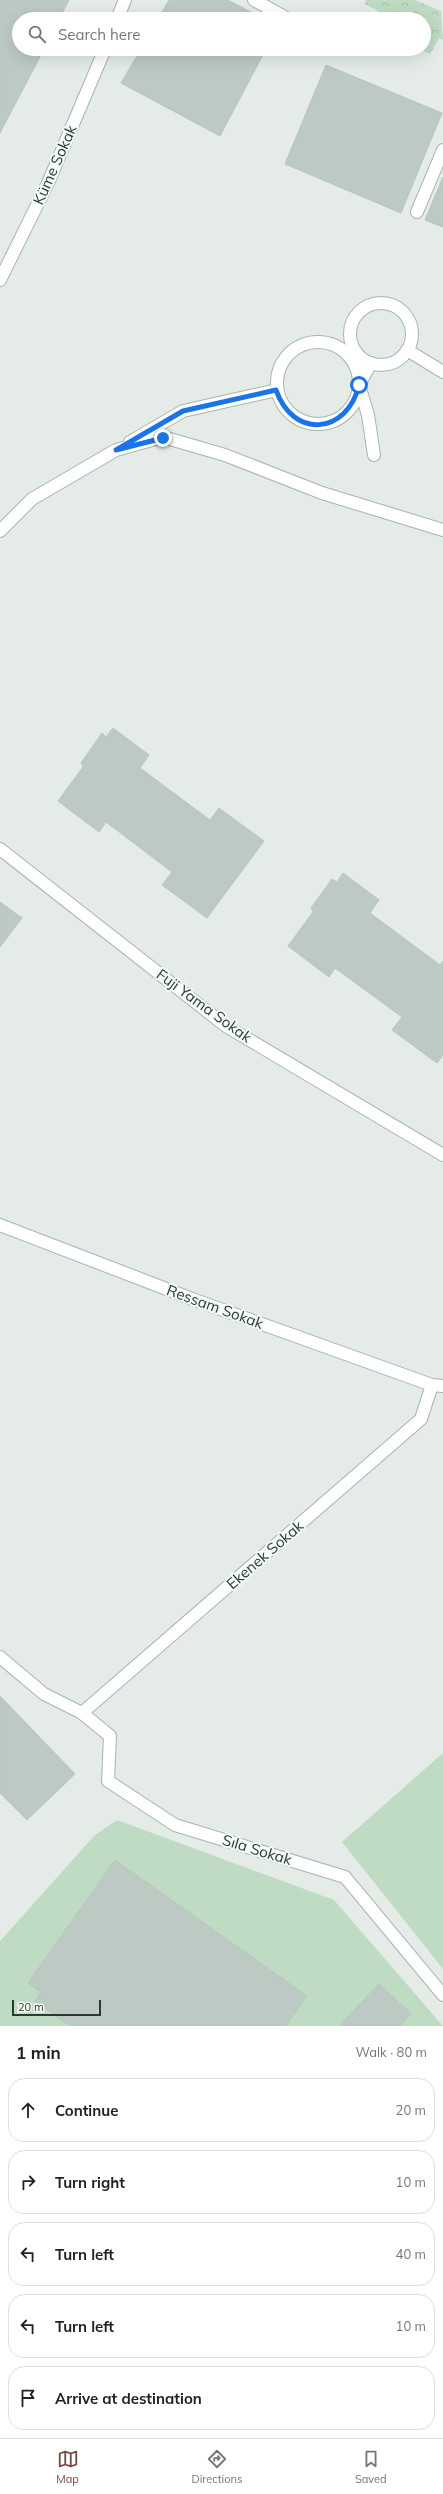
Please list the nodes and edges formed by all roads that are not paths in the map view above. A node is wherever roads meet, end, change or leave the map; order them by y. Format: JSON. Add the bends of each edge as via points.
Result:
{"nodes":[{"id":1,"x":125,"y":0,"type":"edge"},
{"id":2,"x":254,"y":0,"type":"edge"},
{"id":3,"x":120,"y":12,"type":"edge"},
{"id":4,"x":275,"y":12,"type":"edge"},
{"id":5,"x":102,"y":56,"type":"edge"},
{"id":6,"x":443,"y":150,"type":"edge"},
{"id":7,"x":418,"y":212,"type":"dead end"},
{"id":8,"x":0,"y":280,"type":"edge"},
{"id":9,"x":407,"y":350,"type":"junction"},
{"id":10,"x":372,"y":363,"type":"junction"},
{"id":11,"x":443,"y":372,"type":"edge"},
{"id":12,"x":359,"y":385,"type":"junction"},
{"id":13,"x":276,"y":390,"type":"junction"},
{"id":14,"x":116,"y":450,"type":"junction"},
{"id":15,"x":374,"y":455,"type":"dead end"},
{"id":16,"x":443,"y":530,"type":"edge"},
{"id":17,"x":0,"y":531,"type":"edge"},
{"id":18,"x":0,"y":849,"type":"edge"},
{"id":19,"x":443,"y":1155,"type":"edge"},
{"id":20,"x":0,"y":1225,"type":"edge"},
{"id":21,"x":437,"y":1386,"type":"edge"},
{"id":22,"x":0,"y":1656,"type":"edge"},
{"id":23,"x":82,"y":1714,"type":"junction"},
{"id":24,"x":443,"y":1995,"type":"edge"}],
"edges":[{"from":1,"to":3,"type":"street"},
{"from":2,"to":4,"type":"street"},
{"from":5,"to":8,"type":"street","name":"Küme Sokak","via":[[48,183]]},
{"from":6,"to":7,"type":"street"},
{"from":9,"to":10,"type":"street","via":[[391,363]]},
{"from":9,"to":10,"type":"street","via":[[411,341],[411,330],[403,312],[395,306],[374,303],[357,314],[350,332],[356,352]]},
{"from":9,"to":11,"type":"street"},
{"from":10,"to":12,"type":"street"},
{"from":12,"to":13,"type":"street","via":[[356,398],[344,414],[326,424],[313,425],[300,421],[289,413],[281,403]]},
{"from":12,"to":13,"type":"street","via":[[357,371],[351,359],[341,349],[329,343],[315,342],[302,345],[286,358],[277,376]]},
{"from":12,"to":15,"type":"street"},
{"from":13,"to":14,"type":"street","via":[[183,411]]},
{"from":14,"to":16,"type":"street","via":[[163,438],[225,455],[322,493]]},
{"from":14,"to":17,"type":"street","via":[[32,499]]},
{"from":18,"to":19,"type":"street","name":"Fuji Yama Sokak","via":[[226,1026]]},
{"from":20,"to":21,"type":"street","name":"Ressam Sokak","via":[[195,1300]]},
{"from":21,"to":23,"type":"street","name":"Ekenek Sokak","via":[[421,1418]]},
{"from":22,"to":23,"type":"street","via":[[44,1694]]},
{"from":23,"to":24,"type":"street","name":"Sıla Sokak","via":[[110,1736],[108,1781],[175,1825],[345,1877]]}]}
